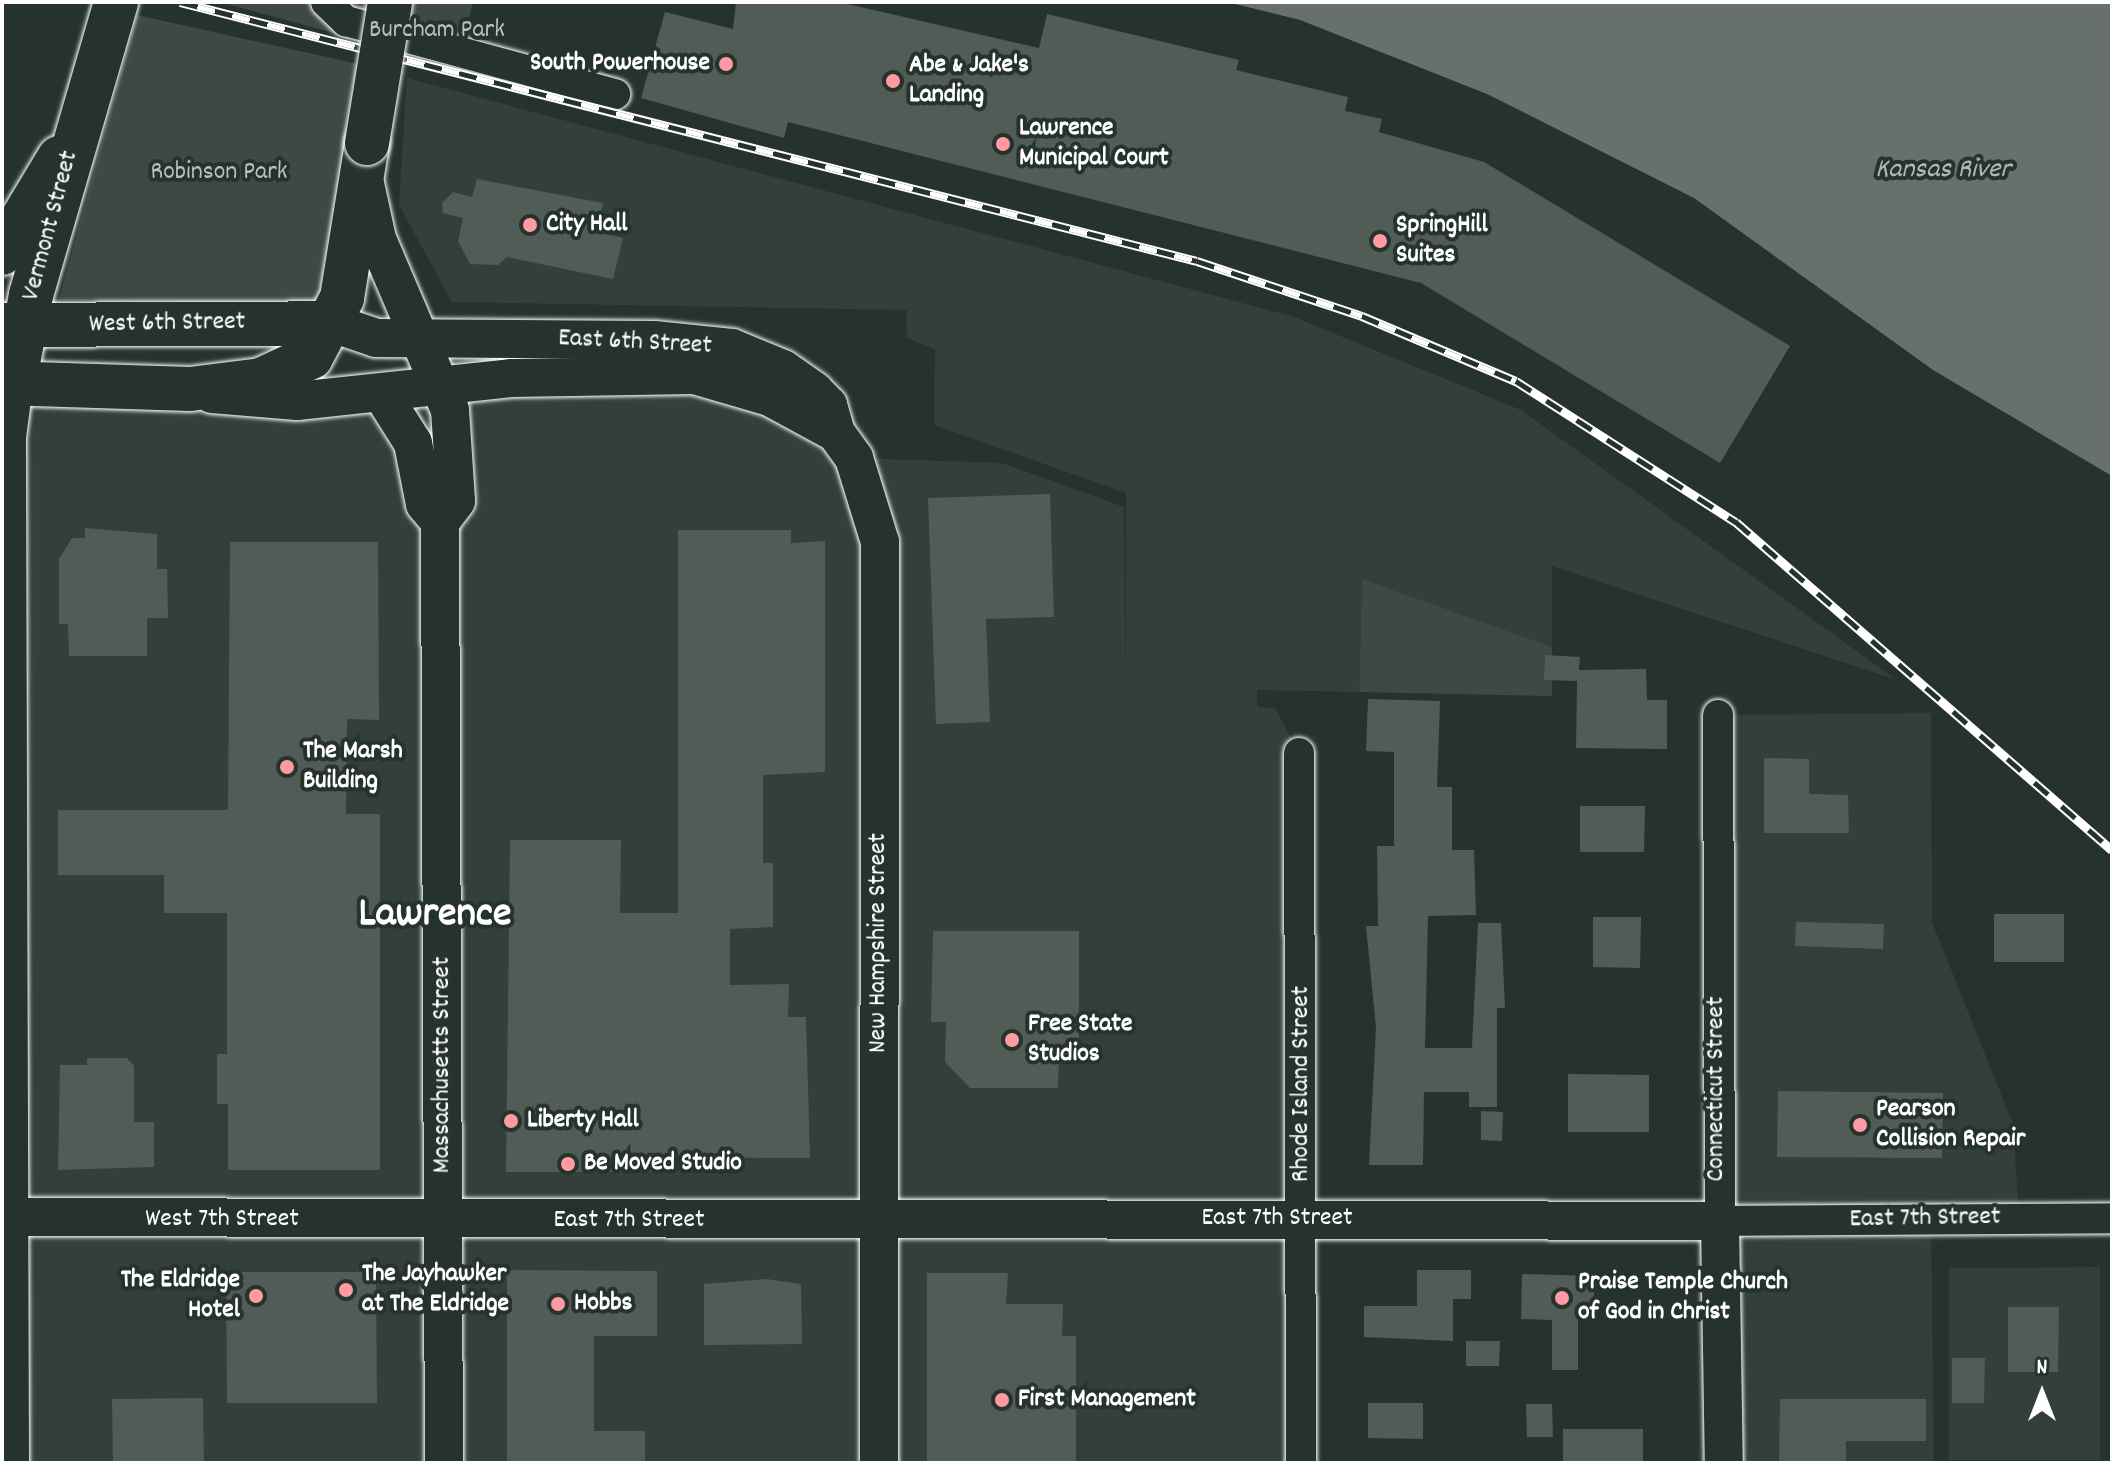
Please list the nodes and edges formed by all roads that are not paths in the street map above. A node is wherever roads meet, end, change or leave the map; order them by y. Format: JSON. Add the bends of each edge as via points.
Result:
{"nodes":[{"id":1,"x":116,"y":2,"type":"edge"},
{"id":2,"x":326,"y":2,"type":"edge"},
{"id":3,"x":390,"y":2,"type":"edge"},
{"id":4,"x":615,"y":94,"type":"dead end"},
{"id":5,"x":76,"y":133,"type":"junction"},
{"id":6,"x":364,"y":157,"type":"junction"},
{"id":7,"x":2,"y":253,"type":"edge"},
{"id":8,"x":332,"y":323,"type":"junction"},
{"id":9,"x":14,"y":325,"type":"edge"},
{"id":10,"x":420,"y":339,"type":"junction"},
{"id":11,"x":8,"y":384,"type":"edge"},
{"id":12,"x":442,"y":388,"type":"junction"},
{"id":13,"x":190,"y":389,"type":"junction"},
{"id":14,"x":384,"y":397,"type":"junction"},
{"id":15,"x":836,"y":433,"type":"junction"},
{"id":16,"x":440,"y":522,"type":"junction"},
{"id":17,"x":1718,"y":715,"type":"dead end"},
{"id":18,"x":1299,"y":753,"type":"dead end"},
{"id":19,"x":5,"y":1218,"type":"edge"},
{"id":20,"x":2112,"y":1218,"type":"edge"},
{"id":21,"x":443,"y":1220,"type":"junction"},
{"id":22,"x":1301,"y":1220,"type":"junction"},
{"id":23,"x":1720,"y":1221,"type":"junction"},
{"id":24,"x":879,"y":1222,"type":"junction"},
{"id":25,"x":10,"y":1463,"type":"edge"},
{"id":26,"x":444,"y":1463,"type":"edge"},
{"id":27,"x":879,"y":1463,"type":"edge"},
{"id":28,"x":1301,"y":1463,"type":"edge"},
{"id":29,"x":1724,"y":1463,"type":"edge"}],
"edges":[{"from":1,"to":5,"type":"highway","name":"Vermont Street"},
{"from":2,"to":4,"type":"street","via":[[346,21]]},
{"from":3,"to":6,"type":"highway","name":"Massachusetts Street","bridge":true},
{"from":5,"to":7,"type":"highway"},
{"from":5,"to":9,"type":"highway","name":"Vermont Street"},
{"from":6,"to":8,"type":"highway","name":"Massachusetts Street"},
{"from":6,"to":10,"type":"street","name":"Massachusetts Street","via":[[377,239]]},
{"from":8,"to":9,"type":"highway","name":"West 6th Street"},
{"from":8,"to":10,"type":"street","name":"West 6th Street","via":[[376,338]]},
{"from":8,"to":13,"type":"highway","via":[[311,357],[279,375]]},
{"from":9,"to":11,"type":"highway","name":"Vermont Street"},
{"from":10,"to":12,"type":"street","name":"Massachusetts Street"},
{"from":10,"to":15,"type":"street","name":"East 6th Street","via":[[654,340],[732,348],[783,369],[814,391],[828,405]]},
{"from":11,"to":13,"type":"highway"},
{"from":11,"to":19,"type":"street","name":"Vermont Street"},
{"from":12,"to":14,"type":"street"},
{"from":12,"to":15,"type":"street","name":"East 6th Street","via":[[511,378],[694,375],[747,386]]},
{"from":12,"to":16,"type":"street","name":"Massachusetts Street","via":[[456,501]]},
{"from":13,"to":14,"type":"street","via":[[248,402]]},
{"from":14,"to":16,"type":"street","name":"Massachusetts Street","via":[[413,443],[425,504]]},
{"from":15,"to":24,"type":"street","name":"New Hampshire Street","via":[[854,458],[880,542]]},
{"from":16,"to":21,"type":"street","name":"Massachusetts Street"},
{"from":17,"to":23,"type":"street","name":"Connecticut Street"},
{"from":18,"to":22,"type":"street","name":"Rhode Island Street"},
{"from":19,"to":21,"type":"street","name":"West 7th Street"},
{"from":19,"to":25,"type":"street","name":"Vermont Street"},
{"from":20,"to":23,"type":"street","name":"East 7th Street"},
{"from":21,"to":24,"type":"street","name":"East 7th Street"},
{"from":21,"to":26,"type":"street","name":"Massachusetts Street"},
{"from":22,"to":23,"type":"street","name":"East 7th Street"},
{"from":22,"to":24,"type":"street","name":"East 7th Street"},
{"from":22,"to":28,"type":"street","name":"Rhode Island Street"},
{"from":23,"to":29,"type":"street","name":"Connecticut Street"},
{"from":24,"to":27,"type":"street","name":"New Hampshire Street"}]}
